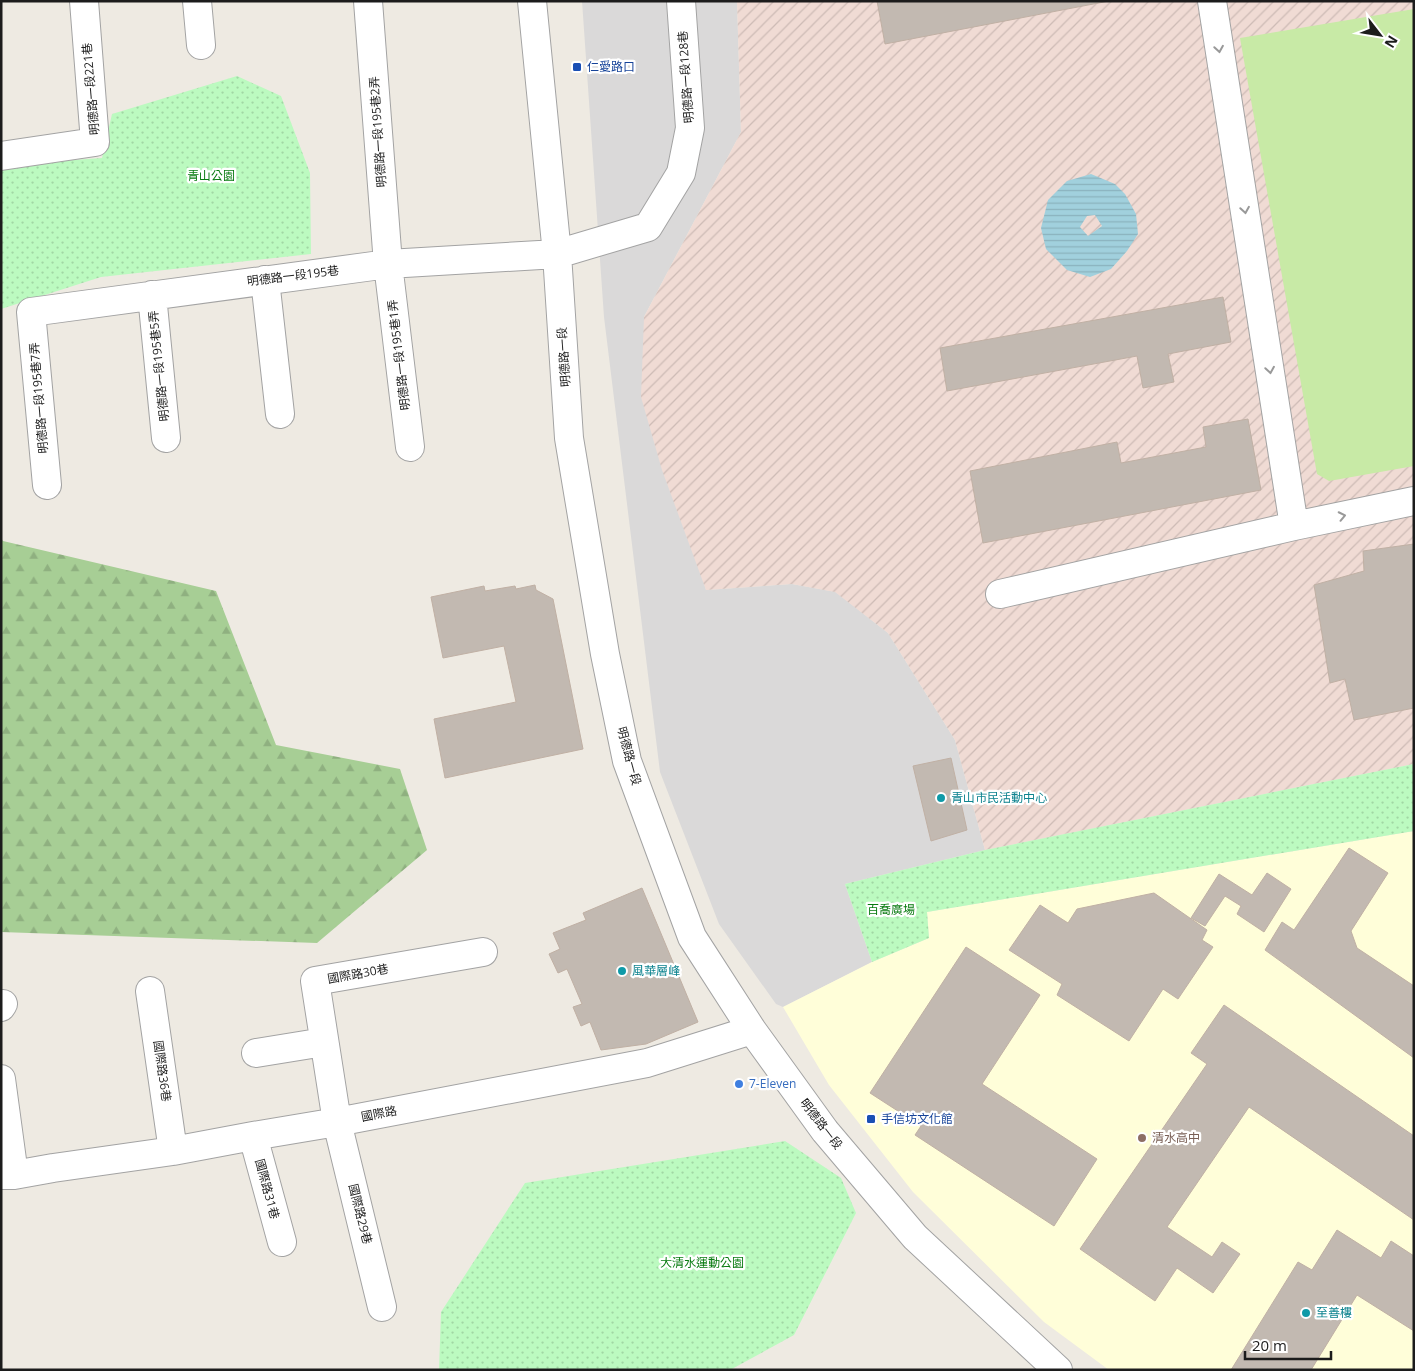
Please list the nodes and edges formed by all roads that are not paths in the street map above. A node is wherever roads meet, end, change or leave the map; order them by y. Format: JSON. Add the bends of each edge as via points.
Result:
{"nodes":[{"id":1,"x":84,"y":1,"type":"edge"},
{"id":2,"x":197,"y":1,"type":"edge"},
{"id":3,"x":368,"y":1,"type":"edge"},
{"id":4,"x":532,"y":1,"type":"edge"},
{"id":5,"x":681,"y":1,"type":"edge"},
{"id":6,"x":1212,"y":1,"type":"edge"},
{"id":7,"x":202,"y":45,"type":"dead end"},
{"id":8,"x":1,"y":156,"type":"edge"},
{"id":9,"x":557,"y":254,"type":"junction"},
{"id":10,"x":388,"y":264,"type":"junction"},
{"id":11,"x":265,"y":280,"type":"junction"},
{"id":12,"x":152,"y":294,"type":"junction"},
{"id":13,"x":31,"y":312,"type":"joint"},
{"id":14,"x":280,"y":414,"type":"dead end"},
{"id":15,"x":166,"y":438,"type":"dead end"},
{"id":16,"x":410,"y":447,"type":"dead end"},
{"id":17,"x":47,"y":485,"type":"dead end"},
{"id":18,"x":1414,"y":501,"type":"edge"},
{"id":19,"x":1294,"y":526,"type":"junction"},
{"id":20,"x":1000,"y":594,"type":"dead end"},
{"id":21,"x":483,"y":952,"type":"dead end"},
{"id":22,"x":150,"y":991,"type":"dead end"},
{"id":23,"x":752,"y":1030,"type":"junction"},
{"id":24,"x":324,"y":1042,"type":"junction"},
{"id":25,"x":256,"y":1053,"type":"dead end"},
{"id":26,"x":1,"y":1079,"type":"edge"},
{"id":27,"x":337,"y":1122,"type":"junction"},
{"id":28,"x":253,"y":1136,"type":"junction"},
{"id":29,"x":173,"y":1151,"type":"junction"},
{"id":30,"x":8,"y":1175,"type":"edge"},
{"id":31,"x":282,"y":1242,"type":"dead end"},
{"id":32,"x":382,"y":1307,"type":"dead end"},
{"id":33,"x":1058,"y":1370,"type":"edge"}],
"edges":[{"from":1,"to":8,"type":"street","name":"明德路一段221巷","via":[[95,142]]},
{"from":2,"to":7,"type":"street"},
{"from":3,"to":10,"type":"street","name":"明德路一段195巷2弄"},
{"from":4,"to":9,"type":"street","name":"明德路一段"},
{"from":5,"to":9,"type":"street","name":"明德路一段128巷","via":[[690,128],[682,173],[648,227]]},
{"from":6,"to":19,"type":"street","one_way":true},
{"from":9,"to":10,"type":"street","name":"明德路一段195巷"},
{"from":9,"to":23,"type":"street","name":"明德路一段","via":[[569,438],[605,654],[627,761],[692,937]]},
{"from":10,"to":11,"type":"street","name":"明德路一段195巷"},
{"from":10,"to":16,"type":"street","name":"明德路一段195巷1弄"},
{"from":11,"to":12,"type":"street","name":"明德路一段195巷"},
{"from":11,"to":14,"type":"street"},
{"from":12,"to":13,"type":"street","name":"明德路一段195巷"},
{"from":12,"to":15,"type":"street","name":"明德路一段195巷5弄"},
{"from":13,"to":17,"type":"street","name":"明德路一段195巷7弄"},
{"from":19,"to":18,"type":"street","one_way":true},
{"from":19,"to":20,"type":"street"},
{"from":21,"to":24,"type":"street","name":"國際路30巷","via":[[315,981]]},
{"from":22,"to":29,"type":"street","name":"國際路36巷"},
{"from":23,"to":27,"type":"street","name":"國際路","via":[[647,1063]]},
{"from":23,"to":33,"type":"street","name":"明德路一段","via":[[825,1132],[915,1237]]},
{"from":24,"to":25,"type":"street"},
{"from":24,"to":27,"type":"street","name":"國際路30巷"},
{"from":26,"to":30,"type":"street"},
{"from":27,"to":28,"type":"street","name":"國際路"},
{"from":27,"to":32,"type":"street","name":"國際路29巷"},
{"from":28,"to":29,"type":"street","name":"國際路"},
{"from":28,"to":31,"type":"street","name":"國際路31巷"},
{"from":29,"to":30,"type":"street","name":"國際路"}]}
